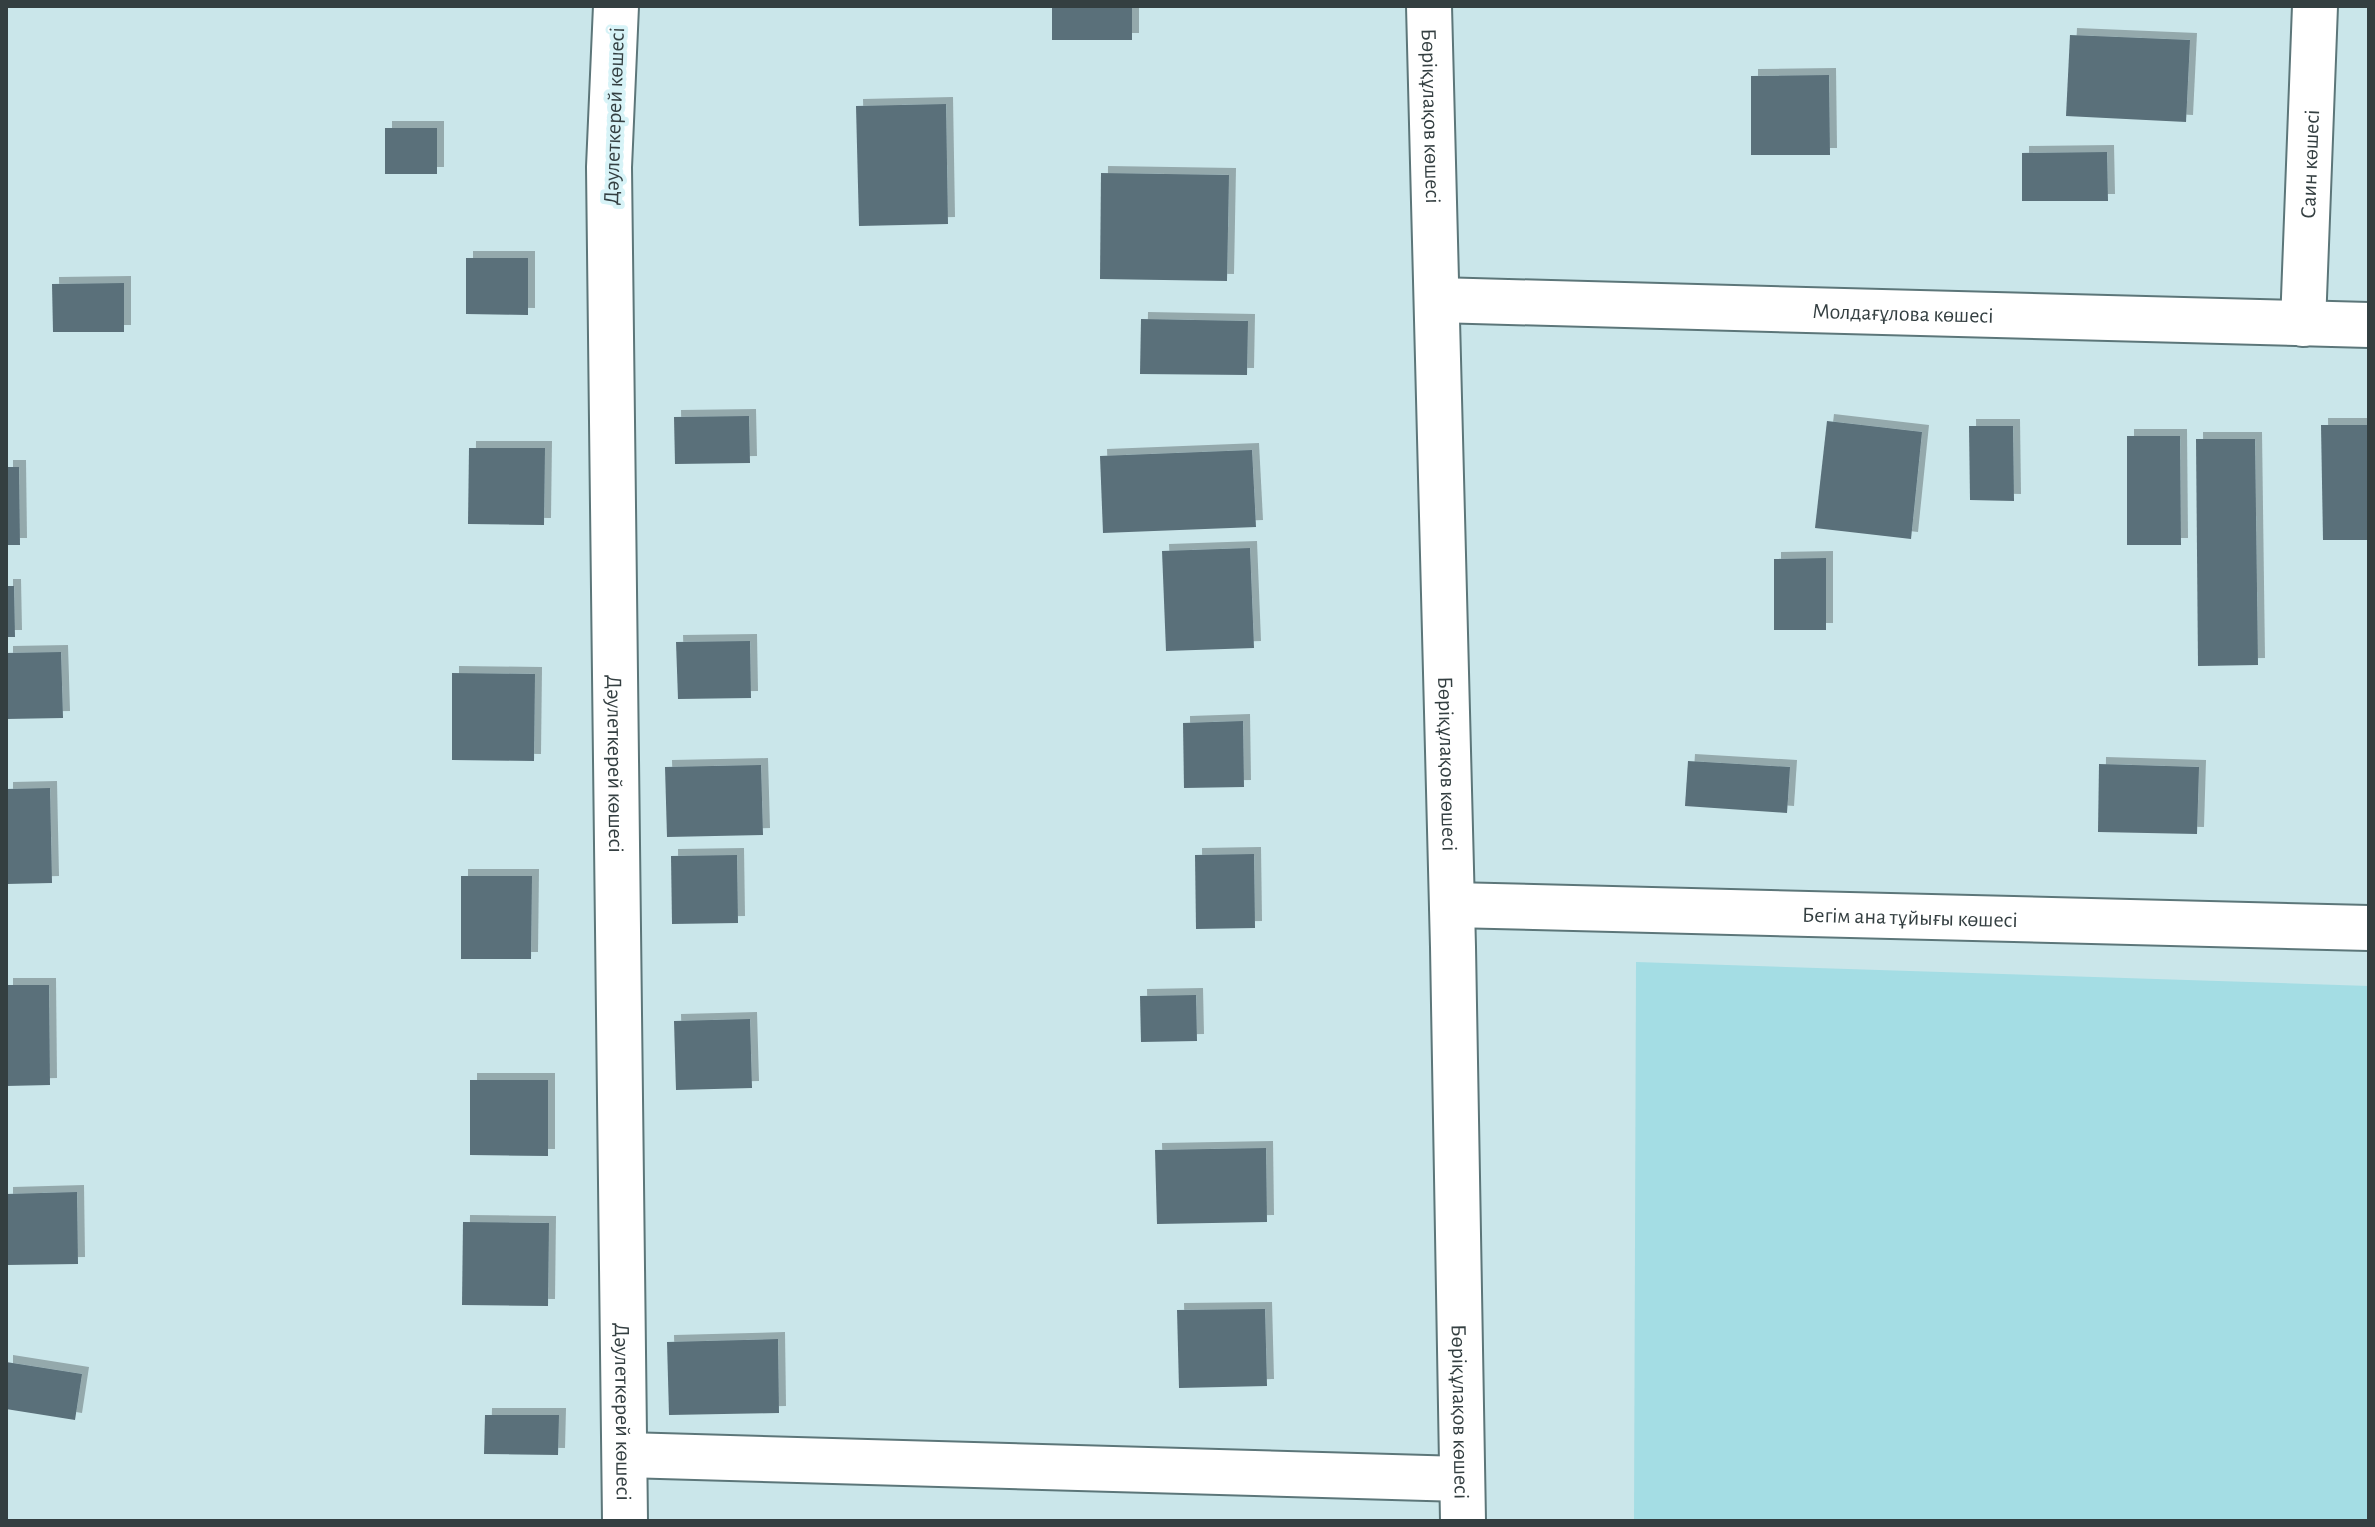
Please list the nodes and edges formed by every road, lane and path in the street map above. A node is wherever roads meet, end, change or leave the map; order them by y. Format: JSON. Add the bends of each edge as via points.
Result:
{"nodes":[{"id":1,"x":616,"y":6,"type":"edge"},
{"id":2,"x":1429,"y":6,"type":"edge"},
{"id":3,"x":2315,"y":6,"type":"edge"},
{"id":4,"x":1437,"y":300,"type":"junction"},
{"id":5,"x":2303,"y":324,"type":"junction"},
{"id":6,"x":2369,"y":325,"type":"edge"},
{"id":7,"x":1452,"y":905,"type":"junction"},
{"id":8,"x":2369,"y":928,"type":"edge"},
{"id":9,"x":626,"y":1455,"type":"junction"},
{"id":10,"x":1462,"y":1500,"type":"edge"},
{"id":11,"x":625,"y":1521,"type":"edge"}],
"edges":[{"from":1,"to":9,"type":"street","name":"Дәулеткерей көшесі","via":[[609,167]]},
{"from":2,"to":4,"type":"street","name":"Бөріқұлақов көшесі"},
{"from":3,"to":5,"type":"street","name":"Саин көшесі"},
{"from":4,"to":5,"type":"street","name":"Молдағұлова көшесі"},
{"from":4,"to":7,"type":"street","name":"Бөріқұлақов көшесі"},
{"from":5,"to":6,"type":"street","name":"Молдағұлова көшесі"},
{"from":7,"to":8,"type":"street","name":"Бегім ана тұйығы көшесі"},
{"from":7,"to":10,"type":"street","name":"Бөріқұлақов көшесі"},
{"from":9,"to":10,"type":"street"},
{"from":9,"to":11,"type":"street","name":"Дәулеткерей көшесі"}]}
